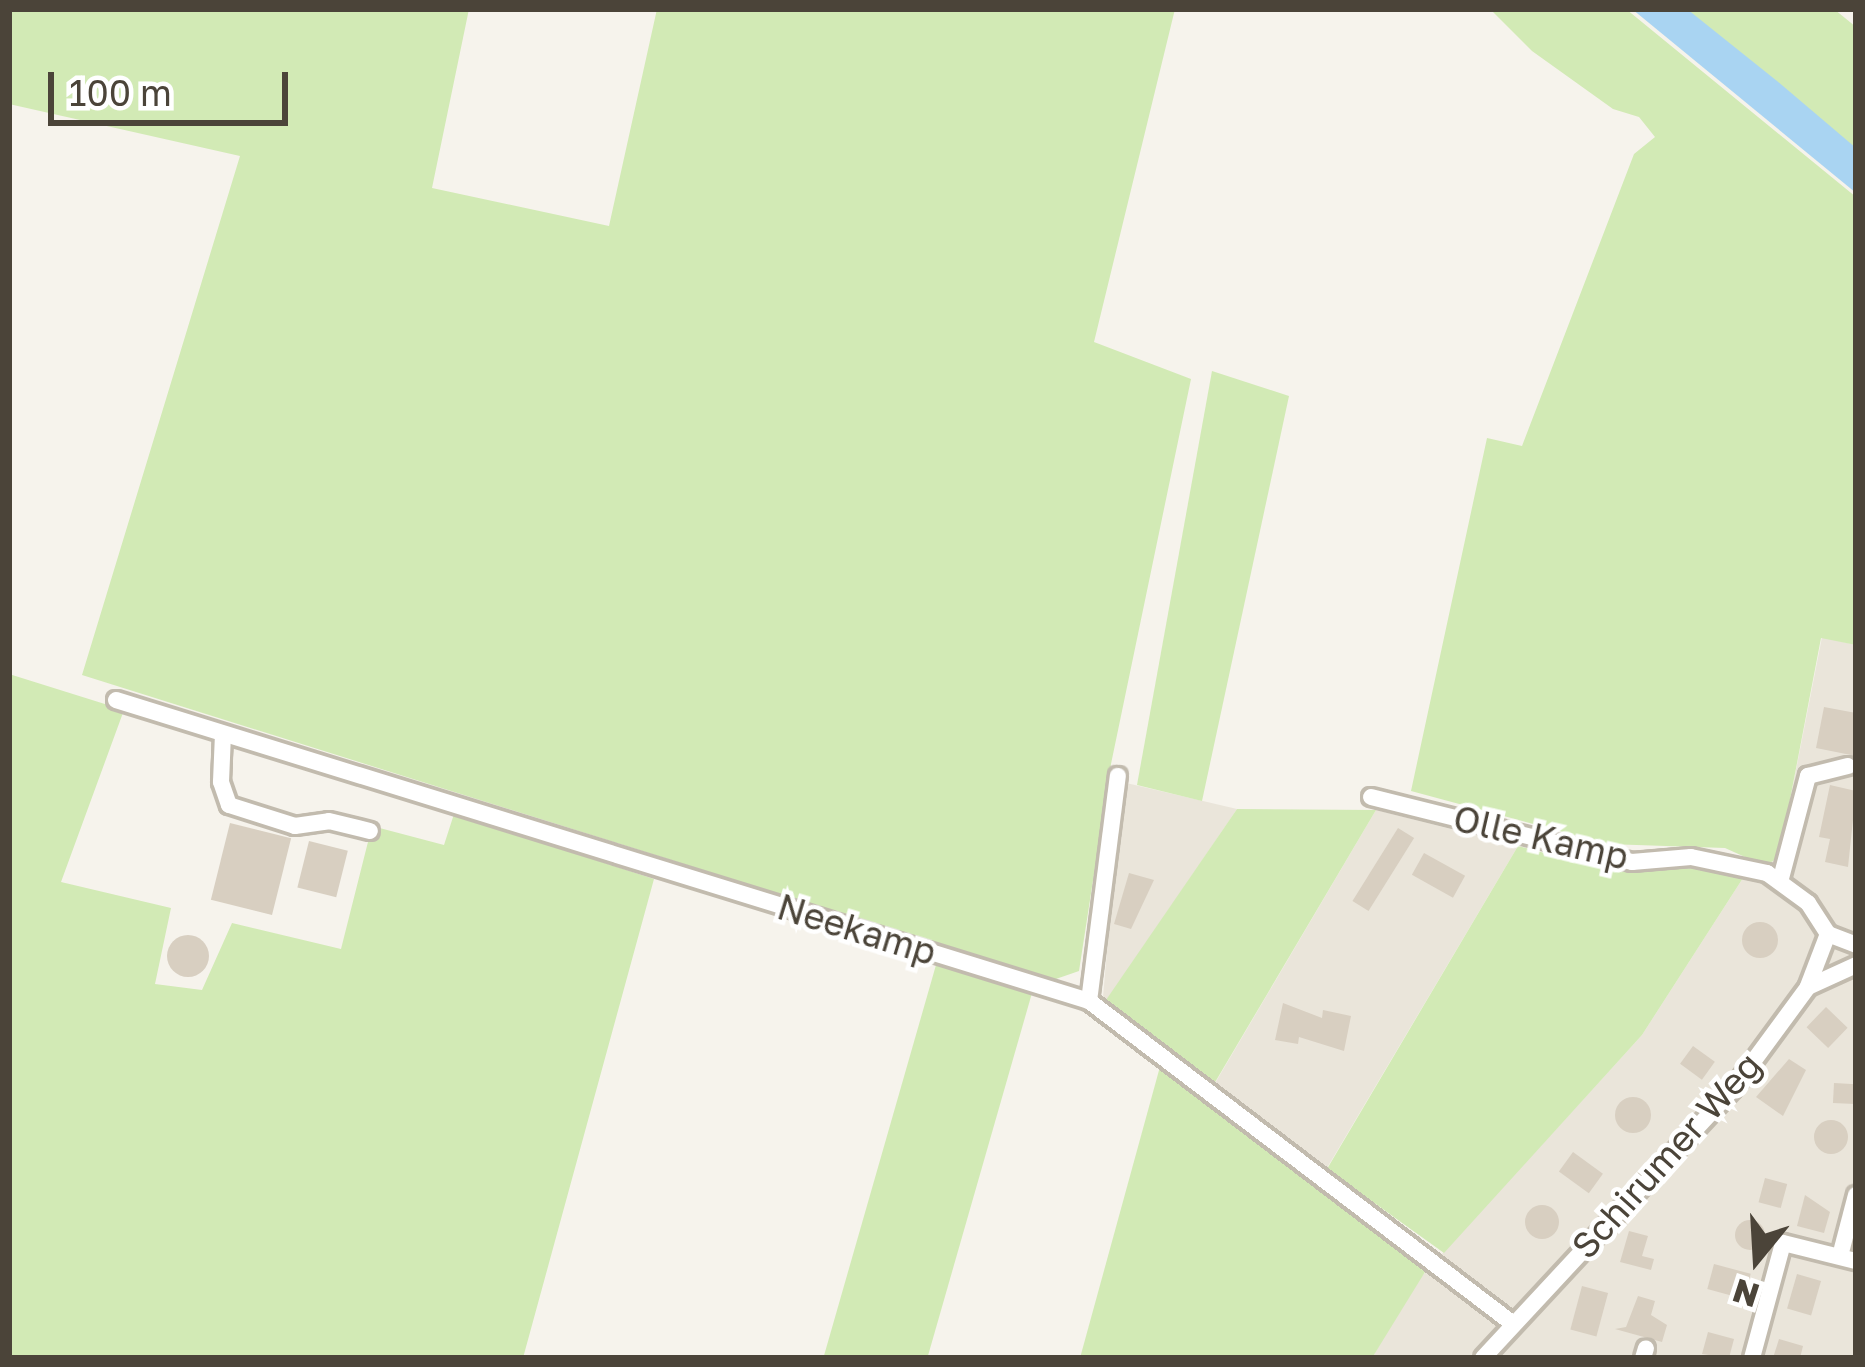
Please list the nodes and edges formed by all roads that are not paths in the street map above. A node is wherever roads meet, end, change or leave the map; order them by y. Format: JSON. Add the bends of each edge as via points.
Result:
{"nodes":[{"id":1,"x":116,"y":700,"type":"dead end"},
{"id":2,"x":223,"y":734,"type":"junction"},
{"id":3,"x":1848,"y":766,"type":"dead end"},
{"id":4,"x":1118,"y":776,"type":"dead end"},
{"id":5,"x":1371,"y":797,"type":"dead end"},
{"id":6,"x":370,"y":831,"type":"dead end"},
{"id":7,"x":1780,"y":882,"type":"junction"},
{"id":8,"x":1828,"y":934,"type":"junction"},
{"id":9,"x":1856,"y":945,"type":"edge"},
{"id":10,"x":1856,"y":964,"type":"edge"},
{"id":11,"x":1808,"y":987,"type":"junction"},
{"id":12,"x":1089,"y":1000,"type":"junction"},
{"id":13,"x":1856,"y":1195,"type":"edge"},
{"id":14,"x":1848,"y":1258,"type":"edge"},
{"id":15,"x":1512,"y":1323,"type":"junction"},
{"id":16,"x":1483,"y":1358,"type":"edge"},
{"id":17,"x":1752,"y":1358,"type":"edge"}],
"edges":[{"from":1,"to":2,"type":"street","name":"Neekamp"},
{"from":2,"to":6,"type":"street","via":[[221,782],[230,805],[295,826],[329,821]]},
{"from":2,"to":12,"type":"street","name":"Neekamp"},
{"from":3,"to":7,"type":"street","via":[[1808,776]]},
{"from":4,"to":12,"type":"street"},
{"from":5,"to":7,"type":"street","name":"Olle Kamp","via":[[1632,862],[1690,857]]},
{"from":7,"to":8,"type":"street","name":"Olle Kamp","via":[[1808,903]]},
{"from":8,"to":9,"type":"street","name":"Olle Kamp"},
{"from":8,"to":11,"type":"street"},
{"from":10,"to":11,"type":"street","name":"Schirumer Weg"},
{"from":11,"to":15,"type":"street","name":"Schirumer Weg","via":[[1733,1089]]},
{"from":12,"to":15,"type":"street","name":"Neekamp"},
{"from":13,"to":14,"type":"street"},
{"from":14,"to":17,"type":"street","via":[[1783,1243]]},
{"from":15,"to":16,"type":"street","name":"Schirumer Weg"}]}
